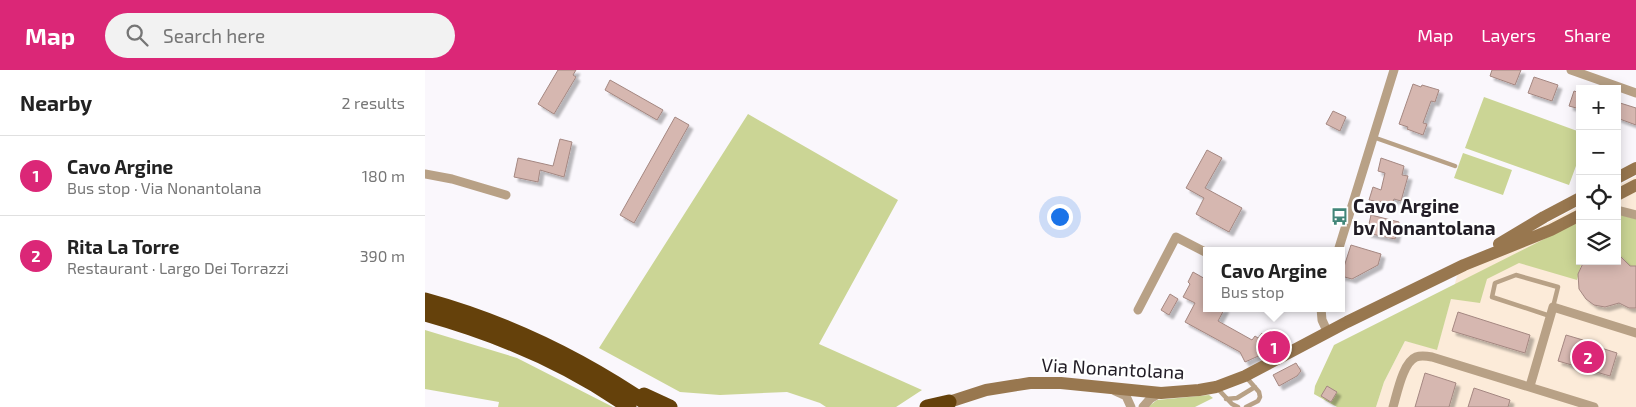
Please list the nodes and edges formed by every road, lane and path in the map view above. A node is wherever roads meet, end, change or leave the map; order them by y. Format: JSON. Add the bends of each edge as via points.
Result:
{"nodes":[{"id":1,"x":1394,"y":70,"type":"edge"},
{"id":2,"x":1571,"y":70,"type":"edge"},
{"id":3,"x":1636,"y":93,"type":"edge"},
{"id":4,"x":1373,"y":138,"type":"junction"},
{"id":5,"x":1455,"y":166,"type":"dead end"},
{"id":6,"x":1636,"y":168,"type":"edge"},
{"id":7,"x":425,"y":174,"type":"edge"},
{"id":8,"x":1621,"y":176,"type":"edge"},
{"id":9,"x":1636,"y":185,"type":"edge"},
{"id":10,"x":1621,"y":193,"type":"edge"},
{"id":11,"x":507,"y":195,"type":"dead end"},
{"id":12,"x":1576,"y":200,"type":"edge"},
{"id":13,"x":1621,"y":211,"type":"edge"},
{"id":14,"x":1636,"y":215,"type":"edge"},
{"id":15,"x":1576,"y":217,"type":"edge"},
{"id":16,"x":1340,"y":247,"type":"edge"},
{"id":17,"x":1203,"y":251,"type":"edge"},
{"id":18,"x":1469,"y":263,"type":"junction"},
{"id":19,"x":425,"y":300,"type":"edge"},
{"id":20,"x":1138,"y":310,"type":"dead end"},
{"id":21,"x":1319,"y":312,"type":"edge"},
{"id":22,"x":1552,"y":312,"type":"junction"},
{"id":23,"x":425,"y":314,"type":"edge"},
{"id":24,"x":1636,"y":332,"type":"edge"},
{"id":25,"x":1328,"y":333,"type":"junction"},
{"id":26,"x":1245,"y":376,"type":"junction"},
{"id":27,"x":615,"y":382,"type":"junction"},
{"id":28,"x":1530,"y":386,"type":"junction"},
{"id":29,"x":1216,"y":387,"type":"junction"},
{"id":30,"x":1255,"y":387,"type":"junction"},
{"id":31,"x":1110,"y":388,"type":"junction"},
{"id":32,"x":1161,"y":393,"type":"junction"},
{"id":33,"x":1226,"y":399,"type":"junction"},
{"id":34,"x":945,"y":404,"type":"edge"},
{"id":35,"x":627,"y":406,"type":"edge"},
{"id":36,"x":653,"y":407,"type":"edge"},
{"id":37,"x":670,"y":407,"type":"edge"},
{"id":38,"x":927,"y":407,"type":"edge"},
{"id":39,"x":1131,"y":407,"type":"edge"},
{"id":40,"x":1143,"y":407,"type":"edge"},
{"id":41,"x":1238,"y":407,"type":"edge"},
{"id":42,"x":1246,"y":407,"type":"edge"},
{"id":43,"x":1393,"y":407,"type":"edge"},
{"id":44,"x":1594,"y":407,"type":"edge"}],
"edges":[{"from":1,"to":4,"type":"street"},
{"from":2,"to":3,"type":"street"},
{"from":4,"to":5,"type":"lane"},
{"from":4,"to":16,"type":"street"},
{"from":6,"to":8,"type":"main road"},
{"from":7,"to":11,"type":"street"},
{"from":9,"to":10,"type":"main road"},
{"from":12,"to":18,"type":"main road","name":"Via Nonantolana"},
{"from":13,"to":14,"type":"street"},
{"from":15,"to":18,"type":"main road","name":"Via Nonantolana"},
{"from":17,"to":20,"type":"street","via":[[1176,237]]},
{"from":18,"to":25,"type":"main road","name":"Via Nonantolana"},
{"from":19,"to":27,"type":"highway","via":[[537,340]]},
{"from":21,"to":25,"type":"street"},
{"from":22,"to":22,"type":"lane","via":[[1492,297],[1495,283],[1515,275],[1558,287]]},
{"from":22,"to":24,"type":"street"},
{"from":22,"to":28,"type":"street"},
{"from":23,"to":35,"type":"highway","via":[[518,346],[570,370]]},
{"from":25,"to":26,"type":"main road","name":"Via Nonantolana"},
{"from":26,"to":29,"type":"main road","name":"Via Nonantolana"},
{"from":26,"to":30,"type":"lane"},
{"from":27,"to":36,"type":"highway"},
{"from":27,"to":37,"type":"highway"},
{"from":28,"to":43,"type":"street","via":[[1433,357],[1416,357],[1408,363]]},
{"from":28,"to":44,"type":"street"},
{"from":29,"to":32,"type":"main road","name":"Via Nonantolana"},
{"from":29,"to":33,"type":"lane"},
{"from":30,"to":33,"type":"lane","via":[[1237,398]]},
{"from":30,"to":42,"type":"lane","via":[[1260,397]]},
{"from":31,"to":32,"type":"main road","name":"Via Nonantolana"},
{"from":31,"to":34,"type":"main road","name":"Via Nonantolana","via":[[1030,383],[986,390]]},
{"from":31,"to":39,"type":"street","via":[[1126,396]]},
{"from":32,"to":40,"type":"street"},
{"from":33,"to":41,"type":"lane"},
{"from":34,"to":38,"type":"highway"}]}
